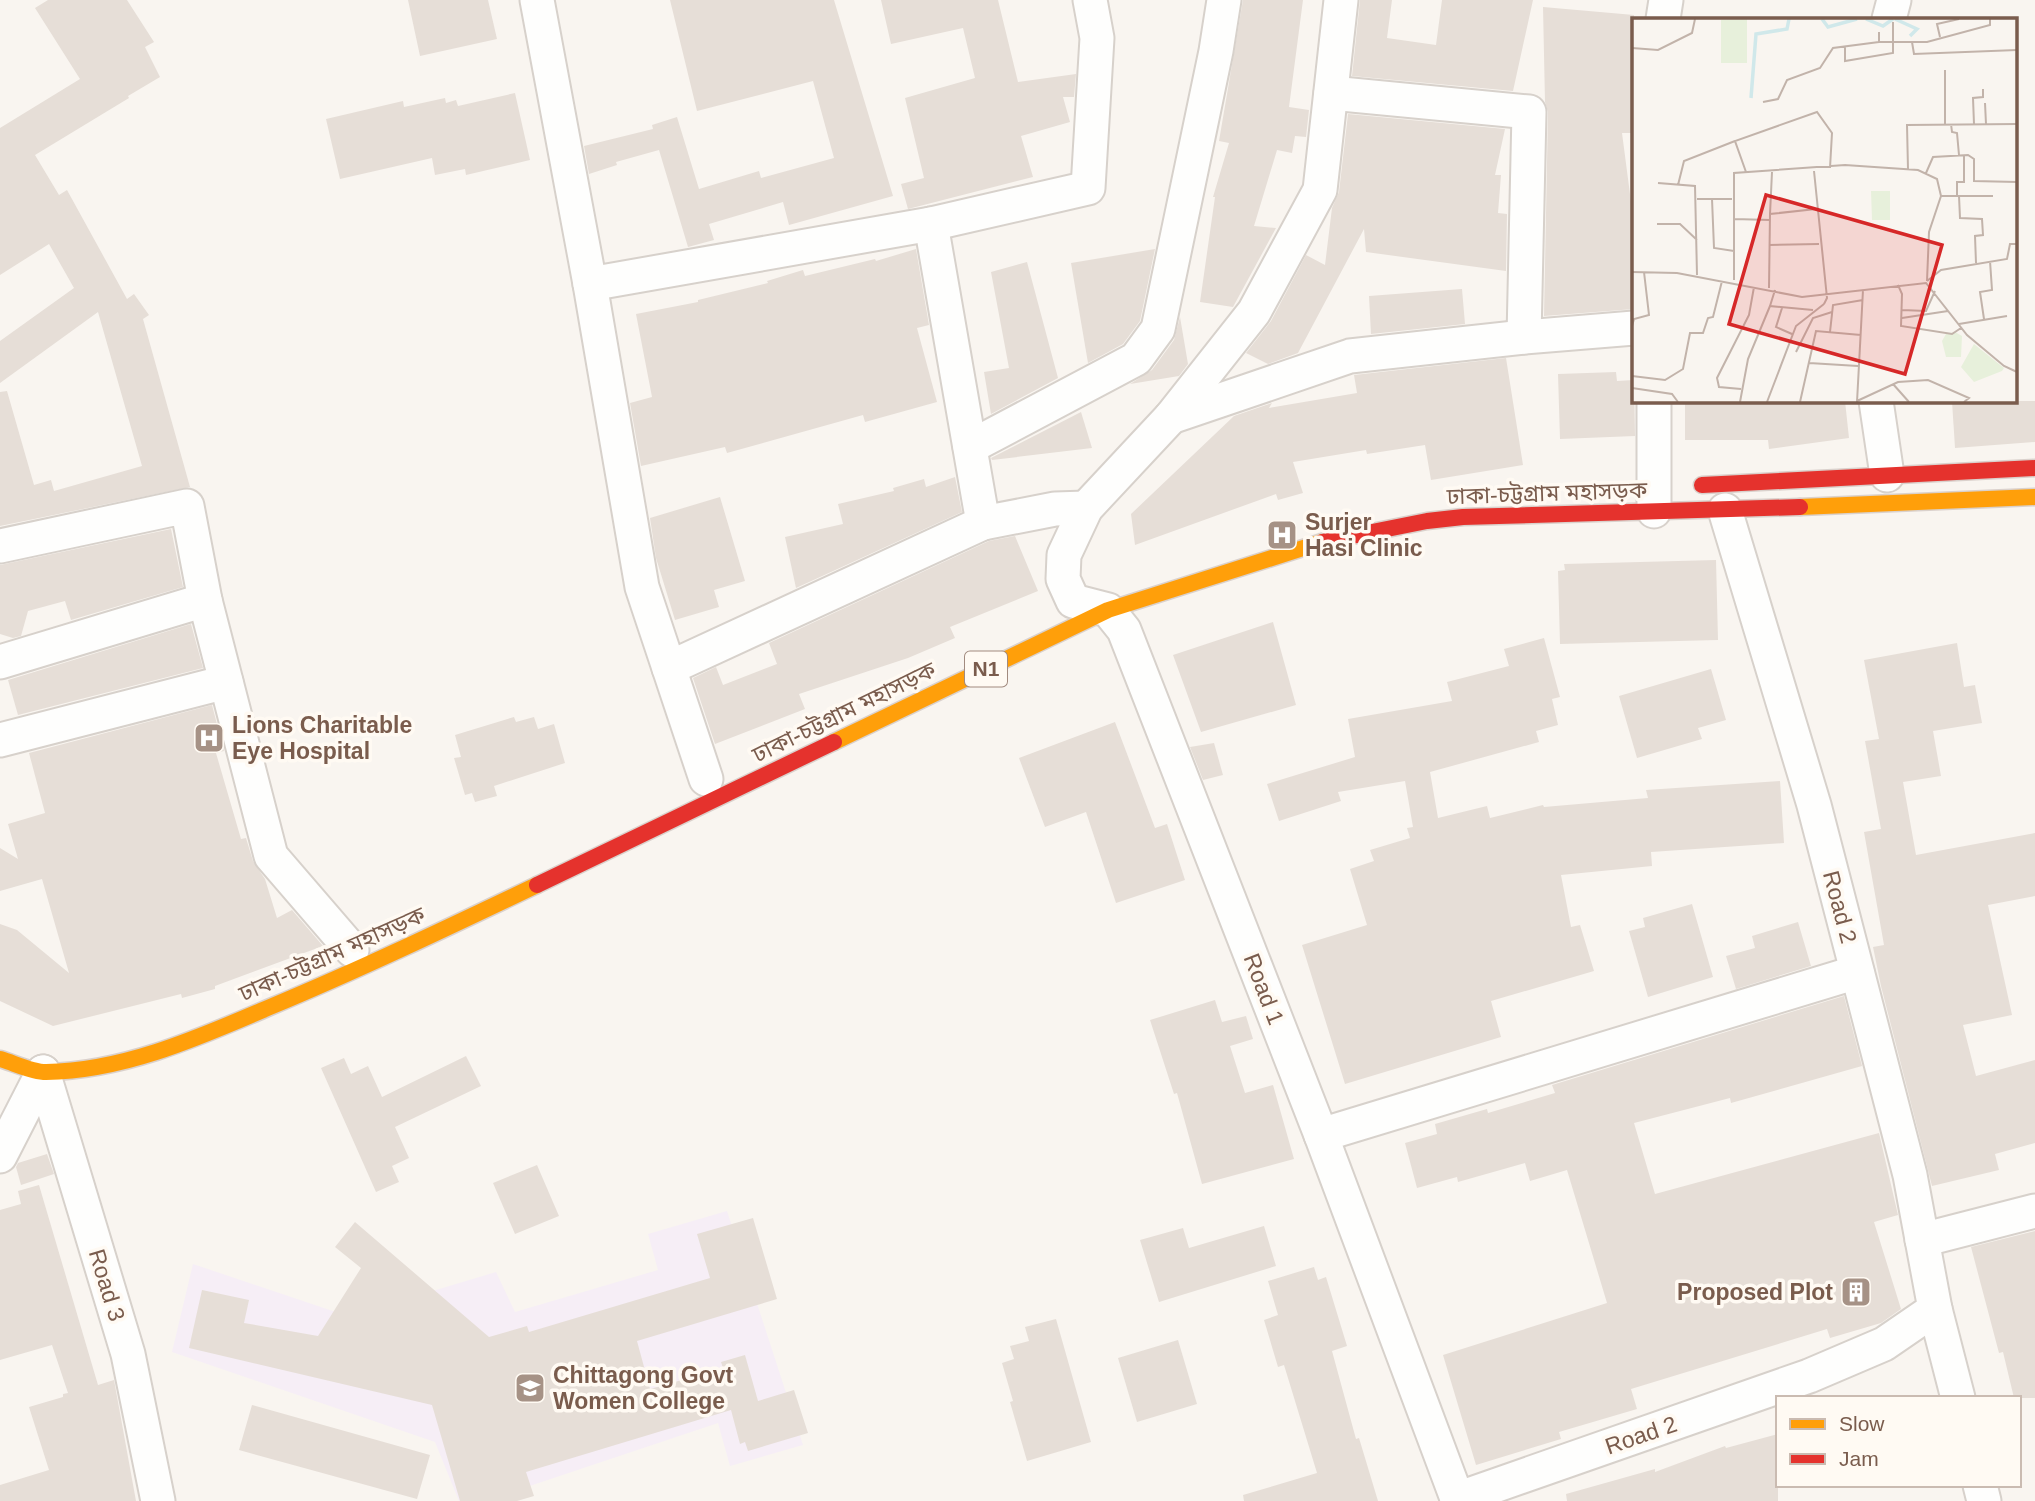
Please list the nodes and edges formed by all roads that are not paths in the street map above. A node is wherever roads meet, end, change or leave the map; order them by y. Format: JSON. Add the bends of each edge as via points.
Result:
{"nodes":[{"id":1,"x":537,"y":0,"type":"edge"},
{"id":2,"x":1090,"y":0,"type":"edge"},
{"id":3,"x":1224,"y":0,"type":"edge"},
{"id":4,"x":1341,"y":0,"type":"edge"},
{"id":5,"x":1666,"y":0,"type":"edge"},
{"id":6,"x":1894,"y":0,"type":"edge"},
{"id":7,"x":1663,"y":18,"type":"edge"},
{"id":8,"x":1889,"y":18,"type":"edge"},
{"id":9,"x":1331,"y":93,"type":"junction"},
{"id":10,"x":931,"y":224,"type":"junction"},
{"id":11,"x":590,"y":284,"type":"junction"},
{"id":12,"x":1632,"y":328,"type":"edge"},
{"id":13,"x":1524,"y":337,"type":"junction"},
{"id":14,"x":1654,"y":402,"type":"edge"},
{"id":15,"x":1876,"y":402,"type":"edge"},
{"id":16,"x":1171,"y":417,"type":"junction"},
{"id":17,"x":970,"y":447,"type":"junction"},
{"id":18,"x":2035,"y":468,"type":"edge"},
{"id":19,"x":1887,"y":475,"type":"junction"},
{"id":20,"x":1660,"y":492,"type":"junction"},
{"id":21,"x":2035,"y":497,"type":"edge"},
{"id":22,"x":1086,"y":508,"type":"junction"},
{"id":23,"x":1725,"y":510,"type":"junction"},
{"id":24,"x":983,"y":523,"type":"junction"},
{"id":25,"x":0,"y":546,"type":"edge"},
{"id":26,"x":205,"y":600,"type":"junction"},
{"id":27,"x":1085,"y":603,"type":"junction"},
{"id":28,"x":0,"y":662,"type":"edge"},
{"id":29,"x":669,"y":668,"type":"junction"},
{"id":30,"x":226,"y":682,"type":"junction"},
{"id":31,"x":0,"y":740,"type":"edge"},
{"id":32,"x":706,"y":779,"type":"dead end"},
{"id":33,"x":352,"y":950,"type":"dead end"},
{"id":34,"x":1857,"y":972,"type":"junction"},
{"id":35,"x":0,"y":1059,"type":"edge"},
{"id":36,"x":43,"y":1072,"type":"junction"},
{"id":37,"x":1321,"y":1135,"type":"junction"},
{"id":38,"x":0,"y":1156,"type":"edge"},
{"id":39,"x":2035,"y":1211,"type":"edge"},
{"id":40,"x":1922,"y":1240,"type":"junction"},
{"id":41,"x":1935,"y":1309,"type":"junction"},
{"id":42,"x":1957,"y":1396,"type":"edge"},
{"id":43,"x":1458,"y":1500,"type":"edge"},
{"id":44,"x":158,"y":1501,"type":"edge"}],
"edges":[{"from":1,"to":11,"type":"street"},
{"from":2,"to":10,"type":"street","via":[[1097,38],[1088,188]]},
{"from":3,"to":17,"type":"street","via":[[1158,329],[1136,359]]},
{"from":4,"to":9,"type":"street","name":"Road 1"},
{"from":5,"to":7,"type":"street"},
{"from":6,"to":8,"type":"street"},
{"from":9,"to":13,"type":"street","via":[[1529,113]]},
{"from":9,"to":16,"type":"street","name":"Road 1","via":[[1320,190],[1254,312]]},
{"from":10,"to":11,"type":"street"},
{"from":10,"to":17,"type":"street"},
{"from":11,"to":29,"type":"street","via":[[642,587]]},
{"from":12,"to":13,"type":"street"},
{"from":13,"to":16,"type":"street","via":[[1350,356]]},
{"from":14,"to":20,"type":"street"},
{"from":15,"to":19,"type":"street"},
{"from":16,"to":22,"type":"street","name":"Road 1"},
{"from":17,"to":24,"type":"street"},
{"from":18,"to":19,"type":"highway","name":"ঢাকা-চট্টগ্রাম মহাসড়ক","number":"N1"},
{"from":19,"to":20,"type":"highway","name":"ঢাকা-চট্টগ্রাম মহাসড়ক","number":"N1"},
{"from":20,"to":23,"type":"highway","name":"ঢাকা-চট্টগ্রাম মহাসড়ক","number":"N1"},
{"from":20,"to":27,"type":"highway","name":"ঢাকা-চট্টগ্রাম মহাসড়ক","number":"N1","via":[[1427,521],[1317,543]]},
{"from":21,"to":23,"type":"highway","name":"ঢাকা-চট্টগ্রাম মহাসড়ক","number":"N1"},
{"from":22,"to":24,"type":"street"},
{"from":22,"to":27,"type":"street","name":"Road 1","via":[[1064,555],[1063,579]]},
{"from":23,"to":34,"type":"street","name":"Road 2","via":[[1814,805]]},
{"from":24,"to":29,"type":"street"},
{"from":25,"to":26,"type":"street","via":[[187,506]]},
{"from":26,"to":28,"type":"street"},
{"from":26,"to":30,"type":"street"},
{"from":27,"to":36,"type":"highway","name":"ঢাকা-চট্টগ্রাম মহাসড়ক","number":"N1","via":[[368,966],[204,1035],[140,1056],[93,1068]]},
{"from":27,"to":37,"type":"street","name":"Road 1","via":[[1124,630]]},
{"from":29,"to":32,"type":"street"},
{"from":30,"to":31,"type":"street"},
{"from":30,"to":33,"type":"street","via":[[271,856]]},
{"from":34,"to":37,"type":"street"},
{"from":34,"to":40,"type":"street","name":"Road 2","via":[[1910,1175]]},
{"from":35,"to":36,"type":"highway","name":"ঢাকা-চট্টগ্রাম মহাসড়ক","number":"N1"},
{"from":36,"to":38,"type":"street"},
{"from":36,"to":44,"type":"street","name":"Road 3","via":[[128,1354]]},
{"from":37,"to":43,"type":"street","name":"Road 1"},
{"from":39,"to":40,"type":"street"},
{"from":40,"to":41,"type":"street","name":"Road 2"},
{"from":41,"to":42,"type":"street","name":"Road 2"},
{"from":41,"to":43,"type":"street","name":"Road 2","via":[[1884,1344],[1809,1376]]}]}
